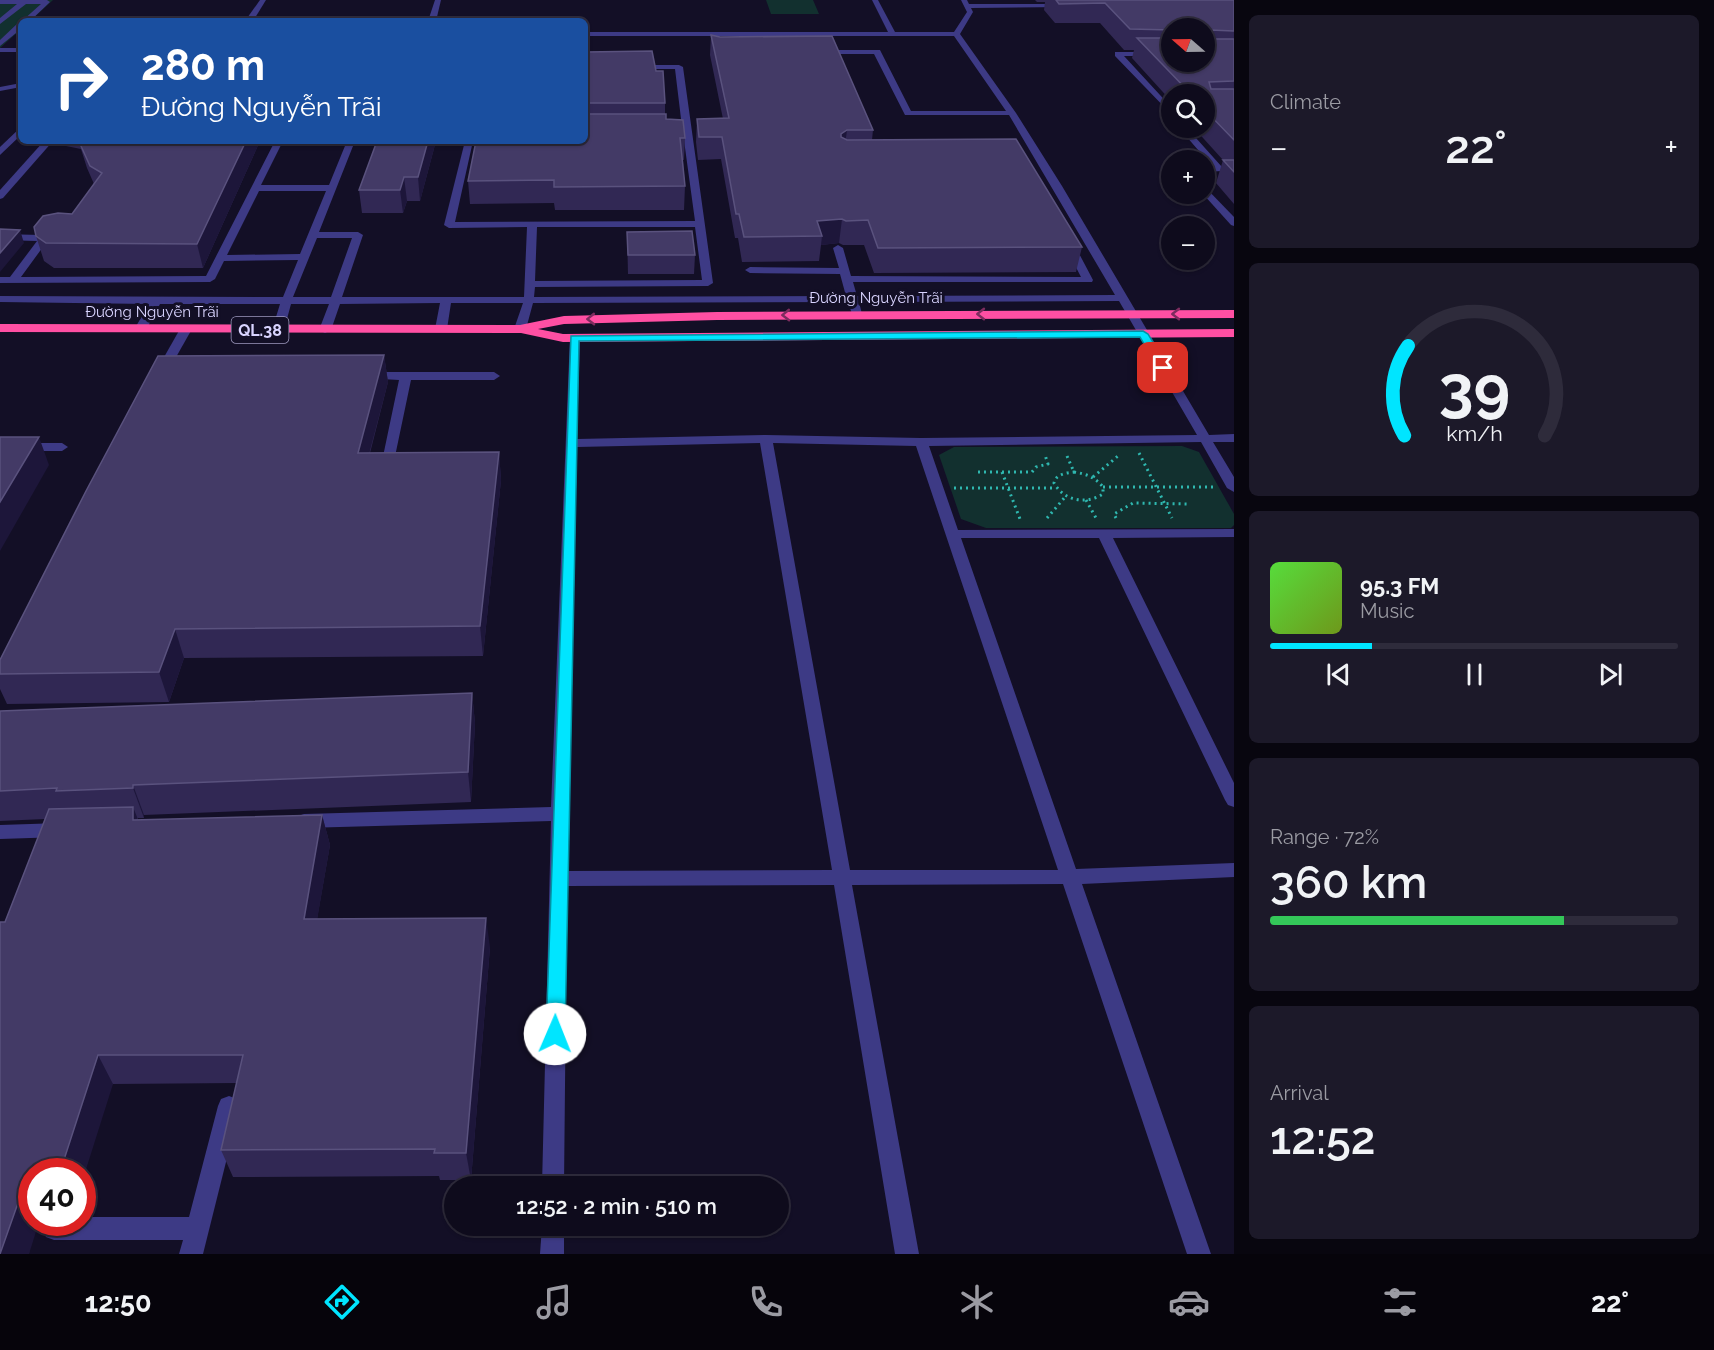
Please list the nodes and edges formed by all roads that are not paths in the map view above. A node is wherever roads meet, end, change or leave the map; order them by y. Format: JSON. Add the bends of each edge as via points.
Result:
{"nodes":[{"id":1,"x":263,"y":0,"type":"edge"},
{"id":2,"x":438,"y":0,"type":"edge"},
{"id":3,"x":875,"y":0,"type":"edge"},
{"id":4,"x":0,"y":2,"type":"edge"},
{"id":5,"x":24,"y":2,"type":"junction"},
{"id":6,"x":966,"y":3,"type":"edge"},
{"id":7,"x":1074,"y":5,"type":"edge"},
{"id":8,"x":29,"y":18,"type":"edge"},
{"id":9,"x":251,"y":18,"type":"edge"},
{"id":10,"x":433,"y":18,"type":"edge"},
{"id":11,"x":0,"y":22,"type":"edge"},
{"id":12,"x":18,"y":28,"type":"edge"},
{"id":13,"x":892,"y":33,"type":"junction"},
{"id":14,"x":588,"y":34,"type":"edge"},
{"id":15,"x":956,"y":34,"type":"junction"},
{"id":16,"x":0,"y":44,"type":"edge"},
{"id":17,"x":0,"y":50,"type":"edge"},
{"id":18,"x":18,"y":50,"type":"edge"},
{"id":19,"x":809,"y":52,"type":"edge"},
{"id":20,"x":1161,"y":54,"type":"edge"},
{"id":21,"x":620,"y":67,"type":"edge"},
{"id":22,"x":18,"y":86,"type":"edge"},
{"id":23,"x":0,"y":89,"type":"edge"},
{"id":24,"x":1161,"y":99,"type":"edge"},
{"id":25,"x":1012,"y":113,"type":"junction"},
{"id":26,"x":653,"y":130,"type":"edge"},
{"id":27,"x":687,"y":130,"type":"junction"},
{"id":28,"x":18,"y":133,"type":"edge"},
{"id":29,"x":0,"y":137,"type":"edge"},
{"id":30,"x":14,"y":137,"type":"junction"},
{"id":31,"x":1194,"y":138,"type":"edge"},
{"id":32,"x":46,"y":144,"type":"edge"},
{"id":33,"x":277,"y":144,"type":"edge"},
{"id":34,"x":350,"y":144,"type":"edge"},
{"id":35,"x":468,"y":144,"type":"edge"},
{"id":36,"x":1205,"y":150,"type":"edge"},
{"id":37,"x":0,"y":152,"type":"edge"},
{"id":38,"x":1215,"y":161,"type":"edge"},
{"id":39,"x":1215,"y":169,"type":"edge"},
{"id":40,"x":255,"y":188,"type":"junction"},
{"id":41,"x":332,"y":188,"type":"junction"},
{"id":42,"x":0,"y":195,"type":"edge"},
{"id":43,"x":1215,"y":201,"type":"edge"},
{"id":44,"x":56,"y":222,"type":"edge"},
{"id":45,"x":1234,"y":223,"type":"edge"},
{"id":46,"x":532,"y":224,"type":"junction"},
{"id":47,"x":701,"y":224,"type":"junction"},
{"id":48,"x":313,"y":235,"type":"junction"},
{"id":49,"x":0,"y":237,"type":"edge"},
{"id":50,"x":44,"y":238,"type":"junction"},
{"id":51,"x":1065,"y":238,"type":"edge"},
{"id":52,"x":838,"y":248,"type":"dead end"},
{"id":53,"x":304,"y":257,"type":"junction"},
{"id":54,"x":221,"y":258,"type":"junction"},
{"id":55,"x":750,"y":270,"type":"dead end"},
{"id":56,"x":846,"y":275,"type":"junction"},
{"id":57,"x":0,"y":280,"type":"edge"},
{"id":58,"x":13,"y":280,"type":"junction"},
{"id":59,"x":530,"y":284,"type":"junction"},
{"id":60,"x":950,"y":298,"type":"junction"},
{"id":61,"x":1121,"y":298,"type":"junction"},
{"id":62,"x":0,"y":299,"type":"edge"},
{"id":63,"x":713,"y":299,"type":"junction"},
{"id":64,"x":852,"y":299,"type":"junction"},
{"id":65,"x":287,"y":300,"type":"junction"},
{"id":66,"x":336,"y":300,"type":"junction"},
{"id":67,"x":446,"y":300,"type":"junction"},
{"id":68,"x":529,"y":300,"type":"junction"},
{"id":69,"x":156,"y":301,"type":"junction"},
{"id":70,"x":857,"y":314,"type":"junction"},
{"id":71,"x":957,"y":314,"type":"junction"},
{"id":72,"x":1130,"y":314,"type":"junction"},
{"id":73,"x":1234,"y":314,"type":"edge"},
{"id":74,"x":717,"y":316,"type":"junction"},
{"id":75,"x":0,"y":328,"type":"edge"},
{"id":76,"x":141,"y":328,"type":"junction"},
{"id":77,"x":186,"y":329,"type":"junction"},
{"id":78,"x":441,"y":329,"type":"junction"},
{"id":79,"x":520,"y":329,"type":"junction"},
{"id":80,"x":278,"y":330,"type":"junction"},
{"id":81,"x":325,"y":330,"type":"junction"},
{"id":82,"x":1234,"y":333,"type":"edge"},
{"id":83,"x":1143,"y":334,"type":"junction"},
{"id":84,"x":574,"y":338,"type":"junction"},
{"id":85,"x":358,"y":376,"type":"edge"},
{"id":86,"x":406,"y":376,"type":"junction"},
{"id":87,"x":494,"y":376,"type":"dead end"},
{"id":88,"x":161,"y":381,"type":"edge"},
{"id":89,"x":1203,"y":438,"type":"junction"},
{"id":90,"x":1234,"y":438,"type":"edge"},
{"id":91,"x":766,"y":439,"type":"junction"},
{"id":92,"x":921,"y":442,"type":"junction"},
{"id":93,"x":572,"y":443,"type":"junction"},
{"id":94,"x":0,"y":447,"type":"edge"},
{"id":95,"x":62,"y":447,"type":"dead end"},
{"id":96,"x":387,"y":466,"type":"edge"},
{"id":97,"x":1234,"y":488,"type":"edge"},
{"id":98,"x":1102,"y":531,"type":"junction"},
{"id":99,"x":1234,"y":532,"type":"edge"},
{"id":100,"x":954,"y":534,"type":"junction"},
{"id":101,"x":1234,"y":800,"type":"edge"},
{"id":102,"x":561,"y":814,"type":"junction"},
{"id":103,"x":282,"y":822,"type":"edge"},
{"id":104,"x":82,"y":829,"type":"edge"},
{"id":105,"x":0,"y":832,"type":"edge"},
{"id":106,"x":1234,"y":870,"type":"edge"},
{"id":107,"x":1072,"y":877,"type":"junction"},
{"id":108,"x":560,"y":879,"type":"junction"},
{"id":109,"x":841,"y":879,"type":"junction"},
{"id":110,"x":229,"y":1106,"type":"edge"},
{"id":111,"x":553,"y":1176,"type":"edge"},
{"id":112,"x":198,"y":1228,"type":"junction"},
{"id":113,"x":96,"y":1229,"type":"edge"},
{"id":114,"x":553,"y":1236,"type":"edge"},
{"id":115,"x":191,"y":1254,"type":"edge"},
{"id":116,"x":552,"y":1254,"type":"edge"},
{"id":117,"x":907,"y":1254,"type":"edge"},
{"id":118,"x":1199,"y":1254,"type":"edge"}],
"edges":[{"from":1,"to":9,"type":"street"},
{"from":2,"to":10,"type":"street"},
{"from":3,"to":13,"type":"street"},
{"from":4,"to":5,"type":"street"},
{"from":5,"to":8,"type":"street","via":[[47,2]]},
{"from":5,"to":11,"type":"street"},
{"from":6,"to":7,"type":"street"},
{"from":6,"to":15,"type":"street","via":[[969,12]]},
{"from":12,"to":16,"type":"street"},
{"from":13,"to":14,"type":"street"},
{"from":13,"to":15,"type":"street"},
{"from":15,"to":25,"type":"street"},
{"from":17,"to":18,"type":"street"},
{"from":19,"to":25,"type":"street","via":[[877,52],[908,113]]},
{"from":20,"to":24,"type":"street","via":[[1118,54]]},
{"from":21,"to":27,"type":"street","via":[[679,67]]},
{"from":22,"to":23,"type":"street"},
{"from":25,"to":61,"type":"street"},
{"from":26,"to":27,"type":"street"},
{"from":27,"to":47,"type":"street"},
{"from":28,"to":30,"type":"street"},
{"from":29,"to":30,"type":"street"},
{"from":30,"to":37,"type":"street"},
{"from":31,"to":36,"type":"street"},
{"from":32,"to":42,"type":"street"},
{"from":33,"to":40,"type":"street"},
{"from":34,"to":41,"type":"street"},
{"from":35,"to":46,"type":"street","via":[[449,225]]},
{"from":38,"to":39,"type":"street","via":[[1223,169]]},
{"from":40,"to":41,"type":"street"},
{"from":40,"to":54,"type":"street"},
{"from":41,"to":48,"type":"street"},
{"from":43,"to":45,"type":"street"},
{"from":44,"to":50,"type":"street"},
{"from":46,"to":47,"type":"street"},
{"from":46,"to":59,"type":"street"},
{"from":47,"to":59,"type":"street","via":[[708,283]]},
{"from":48,"to":53,"type":"street"},
{"from":48,"to":66,"type":"street","via":[[358,235]]},
{"from":49,"to":50,"type":"street"},
{"from":50,"to":58,"type":"street"},
{"from":51,"to":56,"type":"street","via":[[1088,280]]},
{"from":52,"to":56,"type":"street"},
{"from":53,"to":54,"type":"street"},
{"from":53,"to":65,"type":"street"},
{"from":54,"to":58,"type":"street","via":[[210,279]]},
{"from":55,"to":56,"type":"street"},
{"from":56,"to":64,"type":"street"},
{"from":57,"to":58,"type":"street"},
{"from":59,"to":68,"type":"street"},
{"from":60,"to":61,"type":"street"},
{"from":60,"to":64,"type":"street"},
{"from":60,"to":71,"type":"street"},
{"from":61,"to":72,"type":"street"},
{"from":62,"to":69,"type":"street"},
{"from":63,"to":64,"type":"street"},
{"from":63,"to":68,"type":"street"},
{"from":63,"to":74,"type":"street"},
{"from":64,"to":70,"type":"street"},
{"from":65,"to":66,"type":"street"},
{"from":65,"to":69,"type":"street"},
{"from":65,"to":80,"type":"street"},
{"from":66,"to":67,"type":"street"},
{"from":66,"to":81,"type":"street"},
{"from":67,"to":68,"type":"street"},
{"from":67,"to":78,"type":"street"},
{"from":68,"to":79,"type":"street"},
{"from":69,"to":76,"type":"street"},
{"from":70,"to":71,"type":"highway","name":"Đường Nguyễn Trãi","number":"QL.38"},
{"from":70,"to":74,"type":"highway","name":"Đường Nguyễn Trãi","number":"QL.38","one_way":true},
{"from":72,"to":71,"type":"highway","name":"Đường Nguyễn Trãi","number":"QL.38","one_way":true},
{"from":73,"to":72,"type":"highway","name":"Đường Nguyễn Trãi","number":"QL.38","one_way":true},
{"from":72,"to":83,"type":"street"},
{"from":74,"to":79,"type":"highway","name":"Đường Nguyễn Trãi","number":"QL.38","one_way":true,"via":[[564,320]]},
{"from":75,"to":76,"type":"highway","name":"Đường Nguyễn Trãi","number":"QL.38"},
{"from":76,"to":77,"type":"highway","name":"Đường Nguyễn Trãi","number":"QL.38"},
{"from":77,"to":80,"type":"highway","name":"Đường Nguyễn Trãi","number":"QL.38"},
{"from":77,"to":88,"type":"street"},
{"from":78,"to":79,"type":"highway","name":"Đường Nguyễn Trãi","number":"QL.38"},
{"from":78,"to":81,"type":"highway","name":"Đường Nguyễn Trãi","number":"QL.38"},
{"from":79,"to":84,"type":"highway","name":"Đường Nguyễn Trãi","number":"QL.38"},
{"from":80,"to":81,"type":"highway","name":"Đường Nguyễn Trãi","number":"QL.38"},
{"from":82,"to":83,"type":"highway","name":"Đường Nguyễn Trãi","number":"QL.38"},
{"from":83,"to":84,"type":"highway","name":"Đường Nguyễn Trãi","number":"QL.38"},
{"from":83,"to":89,"type":"street"},
{"from":84,"to":93,"type":"street"},
{"from":85,"to":86,"type":"street"},
{"from":86,"to":87,"type":"street"},
{"from":86,"to":96,"type":"street"},
{"from":89,"to":90,"type":"street"},
{"from":89,"to":92,"type":"street"},
{"from":89,"to":97,"type":"street"},
{"from":91,"to":92,"type":"street"},
{"from":91,"to":93,"type":"street"},
{"from":91,"to":109,"type":"street"},
{"from":92,"to":100,"type":"street"},
{"from":93,"to":102,"type":"street"},
{"from":94,"to":95,"type":"street"},
{"from":98,"to":99,"type":"street"},
{"from":98,"to":100,"type":"street"},
{"from":98,"to":101,"type":"street"},
{"from":100,"to":107,"type":"street"},
{"from":102,"to":103,"type":"street"},
{"from":102,"to":108,"type":"street"},
{"from":104,"to":105,"type":"street"},
{"from":106,"to":107,"type":"street"},
{"from":107,"to":109,"type":"street"},
{"from":107,"to":118,"type":"street"},
{"from":108,"to":109,"type":"street"},
{"from":108,"to":111,"type":"street"},
{"from":109,"to":117,"type":"street"},
{"from":110,"to":112,"type":"street"},
{"from":112,"to":113,"type":"street"},
{"from":112,"to":115,"type":"street"},
{"from":114,"to":116,"type":"street"}]}
